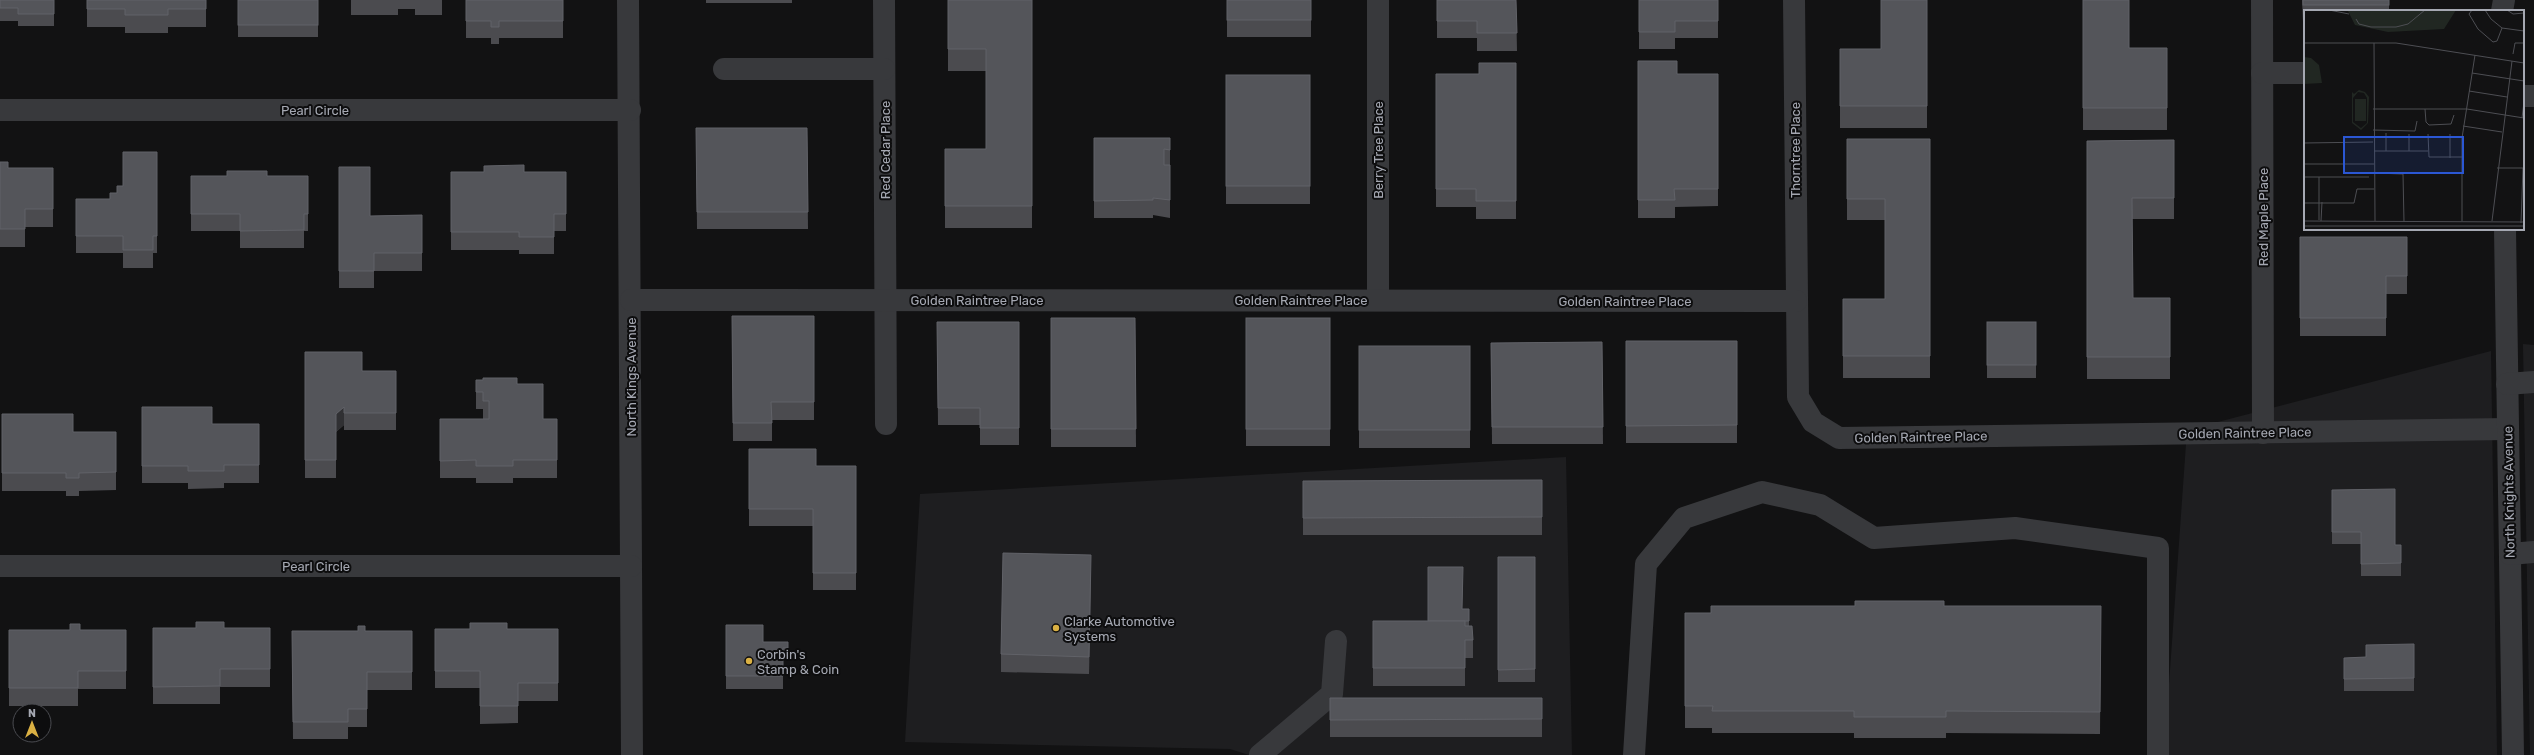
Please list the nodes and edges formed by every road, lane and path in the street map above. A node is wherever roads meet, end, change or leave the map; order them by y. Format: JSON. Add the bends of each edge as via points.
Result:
{"nodes":[{"id":1,"x":628,"y":0,"type":"edge"},
{"id":2,"x":884,"y":0,"type":"edge"},
{"id":3,"x":1378,"y":0,"type":"edge"},
{"id":4,"x":1794,"y":0,"type":"edge"},
{"id":5,"x":2262,"y":0,"type":"edge"},
{"id":6,"x":2504,"y":0,"type":"edge"},
{"id":7,"x":2502,"y":10,"type":"edge"},
{"id":8,"x":724,"y":68,"type":"dead end"},
{"id":9,"x":884,"y":68,"type":"junction"},
{"id":10,"x":2262,"y":73,"type":"junction"},
{"id":11,"x":2304,"y":73,"type":"edge"},
{"id":12,"x":0,"y":110,"type":"edge"},
{"id":13,"x":630,"y":110,"type":"junction"},
{"id":14,"x":2505,"y":230,"type":"edge"},
{"id":15,"x":631,"y":300,"type":"junction"},
{"id":16,"x":886,"y":300,"type":"junction"},
{"id":17,"x":1378,"y":300,"type":"junction"},
{"id":18,"x":1796,"y":301,"type":"junction"},
{"id":19,"x":2534,"y":382,"type":"edge"},
{"id":20,"x":2507,"y":384,"type":"junction"},
{"id":21,"x":886,"y":424,"type":"dead end"},
{"id":22,"x":2508,"y":429,"type":"junction"},
{"id":23,"x":2263,"y":433,"type":"junction"},
{"id":24,"x":2534,"y":552,"type":"edge"},
{"id":25,"x":2510,"y":554,"type":"junction"},
{"id":26,"x":0,"y":566,"type":"edge"},
{"id":27,"x":631,"y":566,"type":"junction"},
{"id":28,"x":1336,"y":642,"type":"dead end"},
{"id":29,"x":632,"y":755,"type":"edge"},
{"id":30,"x":1260,"y":755,"type":"edge"},
{"id":31,"x":1634,"y":755,"type":"edge"},
{"id":32,"x":2158,"y":755,"type":"edge"},
{"id":33,"x":2513,"y":755,"type":"edge"}],
"edges":[{"from":1,"to":13,"type":"street","name":"North Kings Avenue"},
{"from":2,"to":9,"type":"street","name":"Red Cedar Place"},
{"from":3,"to":17,"type":"street","name":"Berry Tree Place"},
{"from":4,"to":18,"type":"street","name":"Thorntree Place"},
{"from":5,"to":10,"type":"street","name":"Red Maple Place"},
{"from":6,"to":7,"type":"street"},
{"from":8,"to":9,"type":"street"},
{"from":9,"to":16,"type":"street","name":"Red Cedar Place"},
{"from":10,"to":11,"type":"street"},
{"from":10,"to":23,"type":"street","name":"Red Maple Place"},
{"from":12,"to":13,"type":"street","name":"Pearl Circle"},
{"from":13,"to":15,"type":"street","name":"North Kings Avenue"},
{"from":14,"to":20,"type":"street","name":"North Knights Avenue"},
{"from":15,"to":16,"type":"street","name":"Golden Raintree Place"},
{"from":15,"to":27,"type":"street","name":"North Kings Avenue"},
{"from":16,"to":17,"type":"street","name":"Golden Raintree Place"},
{"from":16,"to":21,"type":"street","name":"Red Cedar Place"},
{"from":17,"to":18,"type":"street","name":"Golden Raintree Place"},
{"from":18,"to":23,"type":"street","name":"Golden Raintree Place","via":[[1798,397],[1813,422],[1839,438]]},
{"from":19,"to":20,"type":"street"},
{"from":20,"to":22,"type":"street","name":"North Knights Avenue"},
{"from":22,"to":23,"type":"street","name":"Golden Raintree Place"},
{"from":22,"to":25,"type":"street","name":"North Knights Avenue"},
{"from":24,"to":25,"type":"street"},
{"from":25,"to":33,"type":"street","name":"North Knights Avenue"},
{"from":26,"to":27,"type":"street","name":"Pearl Circle"},
{"from":27,"to":29,"type":"street","name":"North Kings Avenue"},
{"from":28,"to":30,"type":"street","via":[[1332,694]]},
{"from":31,"to":32,"type":"street","via":[[1646,564],[1684,518],[1762,492],[1820,505],[1874,538],[2015,528],[2158,548]]}]}
